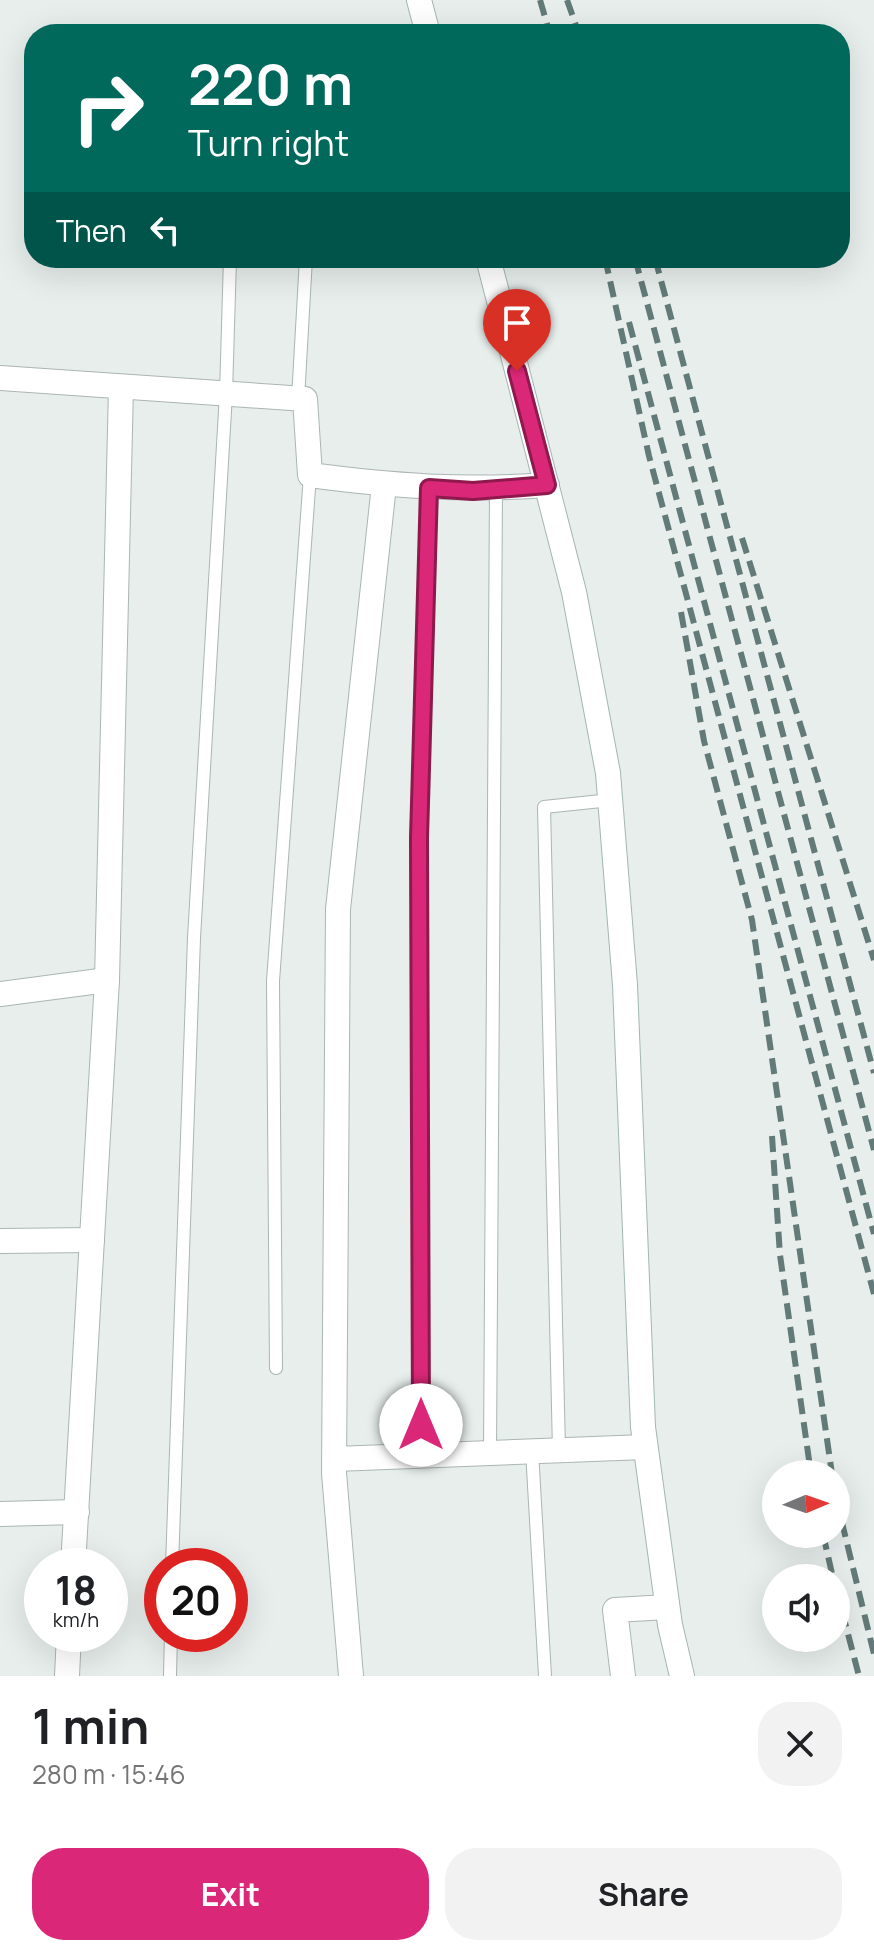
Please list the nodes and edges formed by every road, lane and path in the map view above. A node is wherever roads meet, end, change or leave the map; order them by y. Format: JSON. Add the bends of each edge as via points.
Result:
{"nodes":[{"id":1,"x":419,"y":0,"type":"edge"},
{"id":2,"x":425,"y":24,"type":"edge"},
{"id":3,"x":230,"y":268,"type":"edge"},
{"id":4,"x":305,"y":268,"type":"edge"},
{"id":5,"x":491,"y":268,"type":"edge"},
{"id":6,"x":0,"y":378,"type":"edge"},
{"id":7,"x":121,"y":387,"type":"junction"},
{"id":8,"x":226,"y":394,"type":"junction"},
{"id":9,"x":298,"y":399,"type":"junction"},
{"id":10,"x":310,"y":475,"type":"junction"},
{"id":11,"x":384,"y":485,"type":"junction"},
{"id":12,"x":547,"y":485,"type":"junction"},
{"id":13,"x":429,"y":488,"type":"junction"},
{"id":14,"x":496,"y":489,"type":"junction"},
{"id":15,"x":611,"y":800,"type":"junction"},
{"id":16,"x":107,"y":980,"type":"junction"},
{"id":17,"x":0,"y":994,"type":"edge"},
{"id":18,"x":92,"y":1240,"type":"junction"},
{"id":19,"x":0,"y":1241,"type":"edge"},
{"id":20,"x":276,"y":1368,"type":"dead end"},
{"id":21,"x":645,"y":1447,"type":"junction"},
{"id":22,"x":559,"y":1450,"type":"junction"},
{"id":23,"x":532,"y":1451,"type":"junction"},
{"id":24,"x":490,"y":1453,"type":"junction"},
{"id":25,"x":421,"y":1456,"type":"junction"},
{"id":26,"x":335,"y":1459,"type":"junction"},
{"id":27,"x":77,"y":1512,"type":"junction"},
{"id":28,"x":0,"y":1514,"type":"edge"},
{"id":29,"x":74,"y":1548,"type":"edge"},
{"id":30,"x":173,"y":1548,"type":"edge"},
{"id":31,"x":667,"y":1607,"type":"junction"},
{"id":32,"x":68,"y":1652,"type":"edge"},
{"id":33,"x":171,"y":1652,"type":"edge"},
{"id":34,"x":67,"y":1676,"type":"edge"},
{"id":35,"x":170,"y":1676,"type":"edge"},
{"id":36,"x":351,"y":1676,"type":"edge"},
{"id":37,"x":545,"y":1676,"type":"edge"},
{"id":38,"x":623,"y":1676,"type":"edge"},
{"id":39,"x":682,"y":1676,"type":"edge"}],
"edges":[{"from":1,"to":2,"type":"street"},
{"from":3,"to":8,"type":"lane"},
{"from":4,"to":9,"type":"lane"},
{"from":5,"to":12,"type":"street"},
{"from":6,"to":7,"type":"street"},
{"from":7,"to":8,"type":"street"},
{"from":7,"to":16,"type":"street"},
{"from":8,"to":9,"type":"street"},
{"from":8,"to":30,"type":"lane","via":[[194,938]]},
{"from":9,"to":10,"type":"street","via":[[305,399]]},
{"from":10,"to":11,"type":"street"},
{"from":10,"to":20,"type":"lane","via":[[273,981]]},
{"from":11,"to":13,"type":"street"},
{"from":11,"to":26,"type":"street","via":[[338,909]]},
{"from":12,"to":14,"type":"street"},
{"from":12,"to":15,"type":"street","via":[[574,592]]},
{"from":13,"to":14,"type":"street"},
{"from":13,"to":25,"type":"lane","via":[[419,838]]},
{"from":14,"to":24,"type":"lane"},
{"from":15,"to":21,"type":"street","via":[[625,985]]},
{"from":15,"to":22,"type":"lane","via":[[544,807]]},
{"from":16,"to":17,"type":"street"},
{"from":16,"to":18,"type":"street"},
{"from":18,"to":19,"type":"street"},
{"from":18,"to":27,"type":"street"},
{"from":21,"to":22,"type":"street"},
{"from":21,"to":31,"type":"street"},
{"from":22,"to":23,"type":"street"},
{"from":23,"to":24,"type":"street"},
{"from":23,"to":37,"type":"lane"},
{"from":24,"to":25,"type":"street"},
{"from":25,"to":26,"type":"street"},
{"from":26,"to":36,"type":"street"},
{"from":27,"to":28,"type":"street"},
{"from":27,"to":29,"type":"street"},
{"from":31,"to":38,"type":"street","via":[[615,1610]]},
{"from":31,"to":39,"type":"street"},
{"from":32,"to":34,"type":"street"},
{"from":33,"to":35,"type":"lane"}]}
